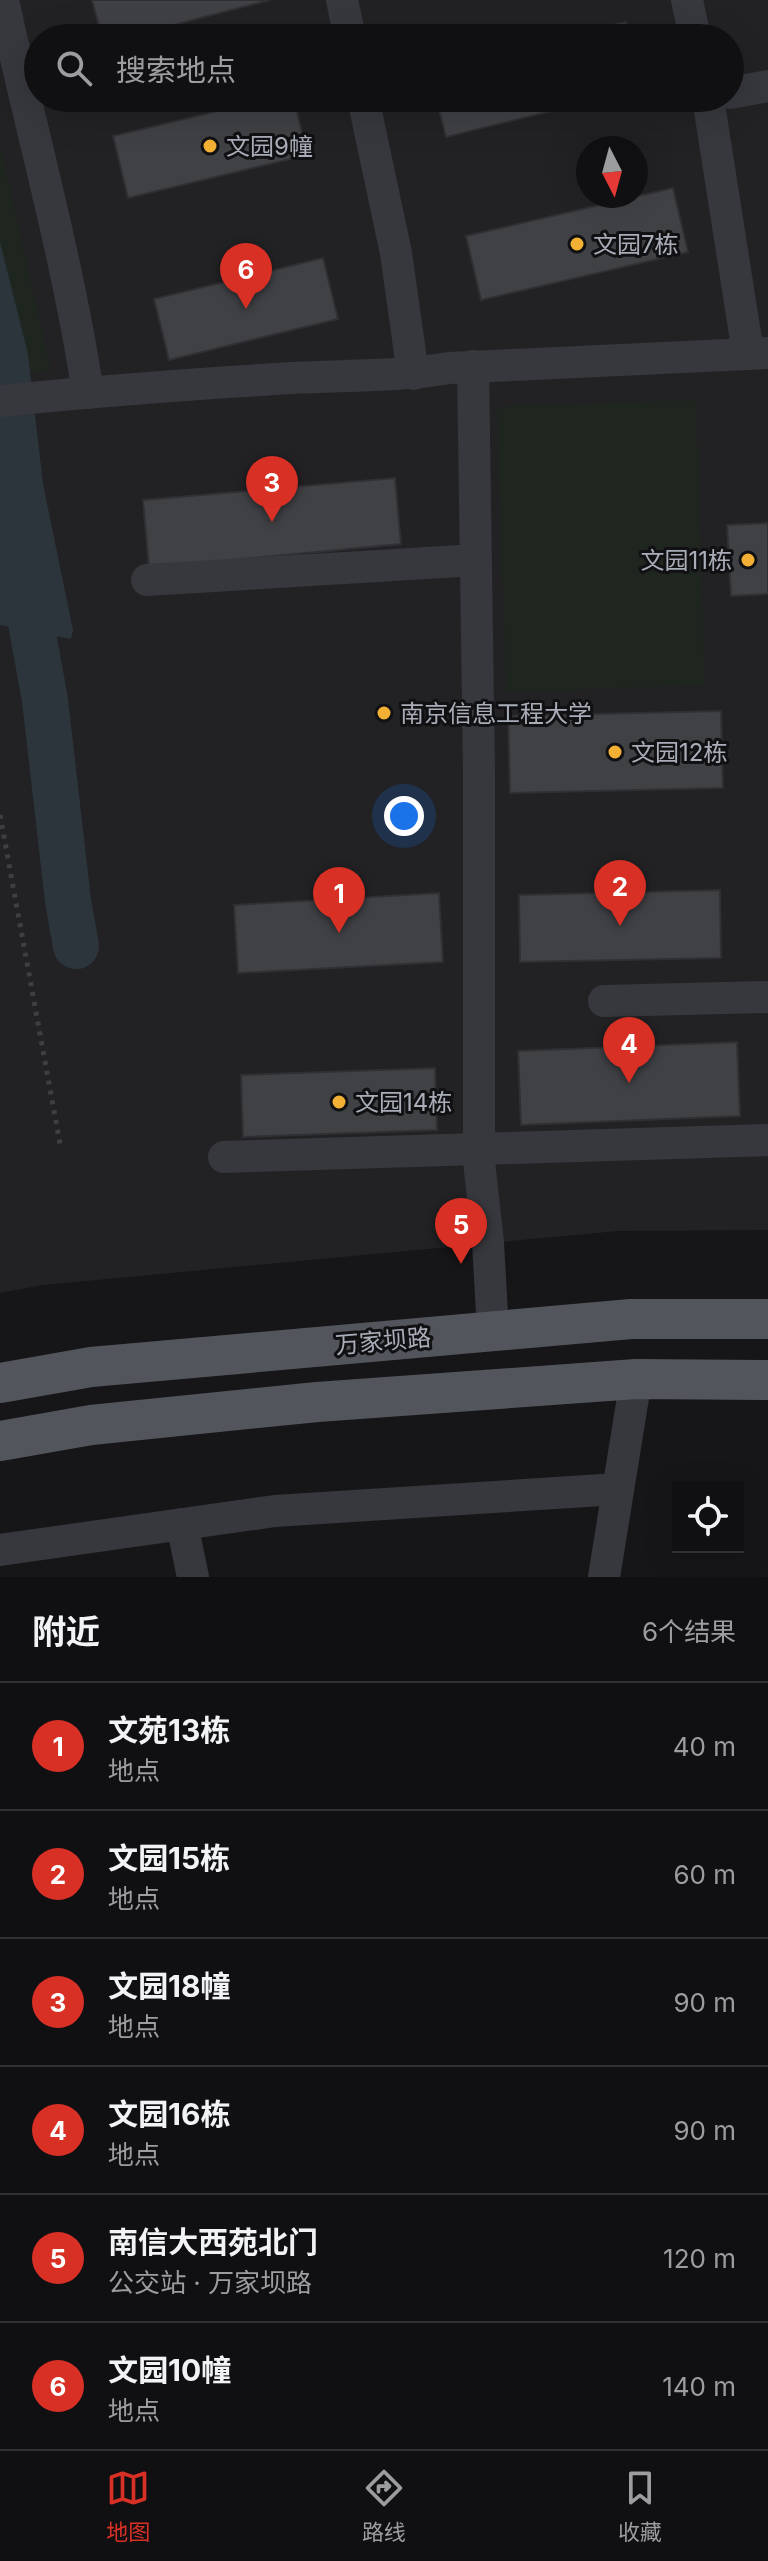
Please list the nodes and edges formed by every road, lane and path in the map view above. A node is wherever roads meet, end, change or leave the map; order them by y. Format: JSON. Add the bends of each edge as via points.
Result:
{"nodes":[{"id":1,"x":3,"y":0,"type":"edge"},
{"id":2,"x":342,"y":0,"type":"edge"},
{"id":3,"x":687,"y":0,"type":"edge"},
{"id":4,"x":347,"y":24,"type":"edge"},
{"id":5,"x":692,"y":24,"type":"edge"},
{"id":6,"x":768,"y":86,"type":"edge"},
{"id":7,"x":24,"y":88,"type":"edge"},
{"id":8,"x":744,"y":90,"type":"edge"},
{"id":9,"x":30,"y":112,"type":"edge"},
{"id":10,"x":366,"y":112,"type":"edge"},
{"id":11,"x":711,"y":112,"type":"edge"},
{"id":12,"x":758,"y":353,"type":"edge"},
{"id":13,"x":473,"y":366,"type":"junction"},
{"id":14,"x":413,"y":374,"type":"junction"},
{"id":15,"x":79,"y":394,"type":"junction"},
{"id":16,"x":0,"y":401,"type":"edge"},
{"id":17,"x":476,"y":560,"type":"junction"},
{"id":18,"x":147,"y":580,"type":"dead end"},
{"id":19,"x":0,"y":815,"type":"edge"},
{"id":20,"x":768,"y":997,"type":"edge"},
{"id":21,"x":604,"y":1001,"type":"dead end"},
{"id":22,"x":768,"y":1140,"type":"edge"},
{"id":23,"x":61,"y":1149,"type":"dead end"},
{"id":24,"x":479,"y":1151,"type":"junction"},
{"id":25,"x":224,"y":1157,"type":"dead end"},
{"id":26,"x":768,"y":1319,"type":"edge"},
{"id":27,"x":493,"y":1331,"type":"junction"},
{"id":28,"x":636,"y":1379,"type":"junction"},
{"id":29,"x":768,"y":1380,"type":"edge"},
{"id":30,"x":0,"y":1383,"type":"edge"},
{"id":31,"x":0,"y":1441,"type":"edge"},
{"id":32,"x":618,"y":1489,"type":"junction"},
{"id":33,"x":182,"y":1524,"type":"junction"},
{"id":34,"x":0,"y":1550,"type":"edge"},
{"id":35,"x":193,"y":1577,"type":"edge"},
{"id":36,"x":604,"y":1577,"type":"edge"}],
"edges":[{"from":1,"to":7,"type":"street"},
{"from":2,"to":4,"type":"street"},
{"from":3,"to":5,"type":"street"},
{"from":6,"to":8,"type":"street"},
{"from":9,"to":15,"type":"street","via":[[77,322]]},
{"from":10,"to":14,"type":"street","via":[[396,253]]},
{"from":11,"to":12,"type":"street"},
{"from":12,"to":13,"type":"street"},
{"from":13,"to":14,"type":"street"},
{"from":13,"to":17,"type":"street"},
{"from":14,"to":15,"type":"street"},
{"from":15,"to":16,"type":"street"},
{"from":17,"to":18,"type":"street"},
{"from":17,"to":24,"type":"street"},
{"from":19,"to":23,"type":"path"},
{"from":20,"to":21,"type":"street"},
{"from":22,"to":24,"type":"street"},
{"from":24,"to":25,"type":"street"},
{"from":24,"to":27,"type":"street"},
{"from":26,"to":27,"type":"main road","name":"万家坝路","via":[[631,1319]]},
{"from":27,"to":30,"type":"main road","name":"万家坝路","via":[[91,1367]]},
{"from":28,"to":29,"type":"main road"},
{"from":28,"to":31,"type":"main road","via":[[317,1402],[91,1425]]},
{"from":28,"to":32,"type":"street"},
{"from":32,"to":33,"type":"street","via":[[275,1511]]},
{"from":32,"to":36,"type":"street"},
{"from":33,"to":34,"type":"street"},
{"from":33,"to":35,"type":"street"}]}
